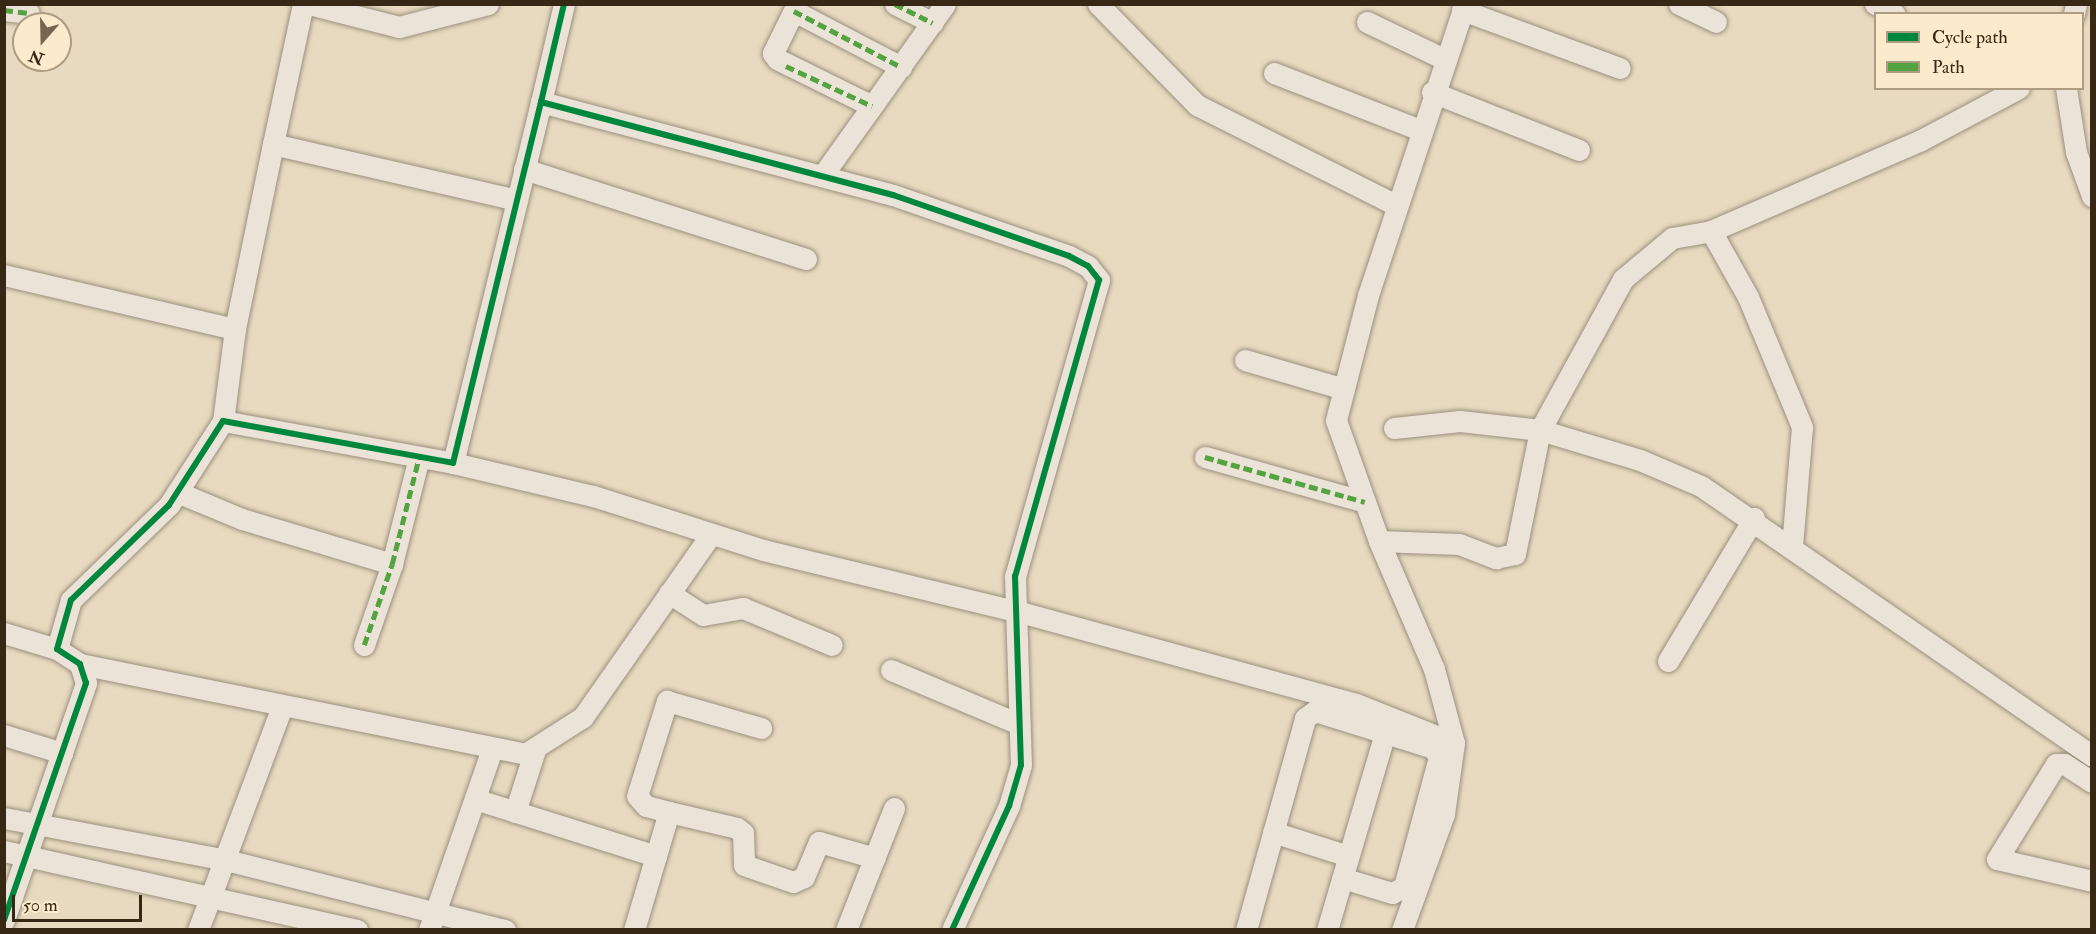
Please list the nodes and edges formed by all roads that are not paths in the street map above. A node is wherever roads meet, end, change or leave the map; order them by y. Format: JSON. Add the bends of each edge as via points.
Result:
{"nodes":[{"id":1,"x":303,"y":4,"type":"edge"},
{"id":2,"x":309,"y":4,"type":"edge"},
{"id":3,"x":488,"y":4,"type":"edge"},
{"id":4,"x":564,"y":4,"type":"edge"},
{"id":5,"x":895,"y":4,"type":"edge"},
{"id":6,"x":945,"y":4,"type":"edge"},
{"id":7,"x":1098,"y":4,"type":"edge"},
{"id":8,"x":1678,"y":4,"type":"edge"},
{"id":9,"x":1875,"y":4,"type":"edge"},
{"id":10,"x":795,"y":8,"type":"edge"},
{"id":11,"x":1463,"y":8,"type":"edge"},
{"id":12,"x":4,"y":10,"type":"edge"},
{"id":13,"x":21,"y":12,"type":"edge"},
{"id":14,"x":1891,"y":12,"type":"edge"},
{"id":15,"x":1367,"y":22,"type":"dead end"},
{"id":16,"x":1716,"y":22,"type":"dead end"},
{"id":17,"x":933,"y":23,"type":"junction"},
{"id":18,"x":1442,"y":58,"type":"junction"},
{"id":19,"x":901,"y":67,"type":"junction"},
{"id":20,"x":1620,"y":68,"type":"dead end"},
{"id":21,"x":1274,"y":73,"type":"dead end"},
{"id":22,"x":2015,"y":90,"type":"edge"},
{"id":23,"x":2066,"y":90,"type":"edge"},
{"id":24,"x":1432,"y":92,"type":"junction"},
{"id":25,"x":540,"y":102,"type":"junction"},
{"id":26,"x":872,"y":106,"type":"junction"},
{"id":27,"x":1420,"y":130,"type":"junction"},
{"id":28,"x":273,"y":144,"type":"junction"},
{"id":29,"x":1579,"y":150,"type":"dead end"},
{"id":30,"x":524,"y":169,"type":"junction"},
{"id":31,"x":822,"y":176,"type":"junction"},
{"id":32,"x":2091,"y":196,"type":"edge"},
{"id":33,"x":517,"y":200,"type":"junction"},
{"id":34,"x":1396,"y":205,"type":"junction"},
{"id":35,"x":1711,"y":231,"type":"junction"},
{"id":36,"x":806,"y":258,"type":"dead end"},
{"id":37,"x":4,"y":275,"type":"edge"},
{"id":38,"x":235,"y":329,"type":"junction"},
{"id":39,"x":1245,"y":360,"type":"dead end"},
{"id":40,"x":1344,"y":389,"type":"junction"},
{"id":41,"x":223,"y":421,"type":"junction"},
{"id":42,"x":1394,"y":428,"type":"dead end"},
{"id":43,"x":1540,"y":430,"type":"junction"},
{"id":44,"x":419,"y":457,"type":"junction"},
{"id":45,"x":1205,"y":457,"type":"dead end"},
{"id":46,"x":453,"y":464,"type":"junction"},
{"id":47,"x":177,"y":492,"type":"junction"},
{"id":48,"x":1365,"y":502,"type":"junction"},
{"id":49,"x":1754,"y":518,"type":"junction"},
{"id":50,"x":711,"y":534,"type":"junction"},
{"id":51,"x":1379,"y":541,"type":"junction"},
{"id":52,"x":1792,"y":545,"type":"junction"},
{"id":53,"x":392,"y":564,"type":"junction"},
{"id":54,"x":669,"y":593,"type":"junction"},
{"id":55,"x":1016,"y":611,"type":"junction"},
{"id":56,"x":4,"y":633,"type":"edge"},
{"id":57,"x":364,"y":645,"type":"dead end"},
{"id":58,"x":832,"y":645,"type":"dead end"},
{"id":59,"x":57,"y":648,"type":"junction"},
{"id":60,"x":1668,"y":661,"type":"dead end"},
{"id":61,"x":80,"y":664,"type":"junction"},
{"id":62,"x":891,"y":670,"type":"dead end"},
{"id":63,"x":282,"y":706,"type":"junction"},
{"id":64,"x":1019,"y":723,"type":"junction"},
{"id":65,"x":1387,"y":725,"type":"junction"},
{"id":66,"x":761,"y":728,"type":"dead end"},
{"id":67,"x":4,"y":735,"type":"edge"},
{"id":68,"x":1454,"y":743,"type":"junction"},
{"id":69,"x":536,"y":747,"type":"junction"},
{"id":70,"x":492,"y":749,"type":"junction"},
{"id":71,"x":62,"y":753,"type":"junction"},
{"id":72,"x":2091,"y":756,"type":"edge"},
{"id":73,"x":2091,"y":782,"type":"edge"},
{"id":74,"x":475,"y":799,"type":"junction"},
{"id":75,"x":894,"y":808,"type":"dead end"},
{"id":76,"x":516,"y":812,"type":"junction"},
{"id":77,"x":669,"y":812,"type":"junction"},
{"id":78,"x":4,"y":818,"type":"edge"},
{"id":79,"x":38,"y":825,"type":"junction"},
{"id":80,"x":1273,"y":832,"type":"junction"},
{"id":81,"x":4,"y":851,"type":"edge"},
{"id":82,"x":27,"y":856,"type":"junction"},
{"id":83,"x":656,"y":856,"type":"junction"},
{"id":84,"x":1348,"y":856,"type":"junction"},
{"id":85,"x":874,"y":858,"type":"junction"},
{"id":86,"x":226,"y":860,"type":"junction"},
{"id":87,"x":1342,"y":878,"type":"junction"},
{"id":88,"x":2091,"y":881,"type":"edge"},
{"id":89,"x":209,"y":897,"type":"junction"},
{"id":90,"x":436,"y":910,"type":"junction"},
{"id":91,"x":4,"y":920,"type":"edge"},
{"id":92,"x":198,"y":930,"type":"edge"},
{"id":93,"x":357,"y":930,"type":"edge"},
{"id":94,"x":429,"y":930,"type":"edge"},
{"id":95,"x":505,"y":930,"type":"edge"},
{"id":96,"x":634,"y":930,"type":"edge"},
{"id":97,"x":846,"y":930,"type":"edge"},
{"id":98,"x":952,"y":930,"type":"edge"},
{"id":99,"x":1246,"y":930,"type":"edge"},
{"id":100,"x":1327,"y":930,"type":"edge"},
{"id":101,"x":1402,"y":930,"type":"edge"}],
"edges":[{"from":1,"to":28,"type":"street"},
{"from":2,"to":3,"type":"street","via":[[399,27]]},
{"from":4,"to":25,"type":"street"},
{"from":5,"to":17,"type":"street"},
{"from":6,"to":17,"type":"street"},
{"from":7,"to":34,"type":"street","via":[[1197,105]]},
{"from":8,"to":16,"type":"street"},
{"from":9,"to":14,"type":"street"},
{"from":10,"to":19,"type":"street"},
{"from":10,"to":26,"type":"street","via":[[772,53]]},
{"from":11,"to":18,"type":"street"},
{"from":11,"to":20,"type":"street"},
{"from":12,"to":13,"type":"street"},
{"from":15,"to":18,"type":"street"},
{"from":17,"to":19,"type":"street"},
{"from":18,"to":24,"type":"street"},
{"from":19,"to":26,"type":"street"},
{"from":21,"to":27,"type":"street"},
{"from":22,"to":35,"type":"street","via":[[1922,140]]},
{"from":23,"to":32,"type":"street","via":[[2076,152]]},
{"from":24,"to":27,"type":"street"},
{"from":24,"to":29,"type":"street"},
{"from":25,"to":30,"type":"street"},
{"from":25,"to":31,"type":"street"},
{"from":26,"to":31,"type":"street"},
{"from":27,"to":34,"type":"street"},
{"from":28,"to":33,"type":"street"},
{"from":28,"to":38,"type":"street"},
{"from":30,"to":33,"type":"street"},
{"from":30,"to":36,"type":"street"},
{"from":31,"to":55,"type":"street","via":[[1069,256],[1088,266],[1099,280],[1015,576]]},
{"from":33,"to":46,"type":"street"},
{"from":34,"to":40,"type":"street"},
{"from":35,"to":43,"type":"street","via":[[1672,238],[1623,279]]},
{"from":35,"to":52,"type":"street","via":[[1749,297],[1802,427]]},
{"from":37,"to":38,"type":"street"},
{"from":38,"to":41,"type":"street"},
{"from":39,"to":40,"type":"street"},
{"from":40,"to":48,"type":"street","via":[[1336,420]]},
{"from":41,"to":44,"type":"street"},
{"from":41,"to":47,"type":"street"},
{"from":42,"to":43,"type":"street","via":[[1460,421]]},
{"from":43,"to":49,"type":"street","via":[[1640,460],[1701,486]]},
{"from":43,"to":51,"type":"street","via":[[1515,554],[1496,558],[1459,544]]},
{"from":44,"to":46,"type":"street"},
{"from":44,"to":53,"type":"street"},
{"from":45,"to":48,"type":"street"},
{"from":46,"to":50,"type":"street","via":[[593,496]]},
{"from":47,"to":53,"type":"street","via":[[243,519]]},
{"from":47,"to":59,"type":"street","via":[[71,600]]},
{"from":48,"to":51,"type":"street"},
{"from":49,"to":52,"type":"street"},
{"from":49,"to":60,"type":"street"},
{"from":50,"to":54,"type":"street"},
{"from":50,"to":55,"type":"street"},
{"from":51,"to":68,"type":"street","via":[[1434,669]]},
{"from":52,"to":72,"type":"street"},
{"from":53,"to":57,"type":"street"},
{"from":54,"to":58,"type":"street","via":[[703,615],[742,608]]},
{"from":54,"to":69,"type":"street","via":[[583,717]]},
{"from":55,"to":64,"type":"street"},
{"from":55,"to":65,"type":"street"},
{"from":56,"to":59,"type":"street"},
{"from":59,"to":61,"type":"street"},
{"from":61,"to":63,"type":"street"},
{"from":61,"to":71,"type":"street","via":[[86,683]]},
{"from":62,"to":64,"type":"street"},
{"from":63,"to":70,"type":"street"},
{"from":63,"to":86,"type":"street"},
{"from":64,"to":98,"type":"street","via":[[1021,765],[1009,806]]},
{"from":65,"to":68,"type":"street"},
{"from":65,"to":80,"type":"street","via":[[1315,711],[1309,714]]},
{"from":65,"to":84,"type":"street"},
{"from":65,"to":87,"type":"street","via":[[1433,748],[1439,757],[1404,887],[1392,893]]},
{"from":66,"to":77,"type":"street","via":[[667,701],[637,796],[646,806]]},
{"from":67,"to":71,"type":"street"},
{"from":68,"to":101,"type":"street","via":[[1444,813]]},
{"from":69,"to":70,"type":"street","via":[[525,754]]},
{"from":69,"to":76,"type":"street"},
{"from":70,"to":74,"type":"street"},
{"from":71,"to":79,"type":"street"},
{"from":73,"to":88,"type":"street","via":[[2064,764],[2056,764],[1997,859]]},
{"from":74,"to":76,"type":"street"},
{"from":74,"to":90,"type":"street"},
{"from":75,"to":85,"type":"street"},
{"from":76,"to":83,"type":"street"},
{"from":77,"to":83,"type":"street"},
{"from":77,"to":85,"type":"street","via":[[737,828],[744,833],[744,865],[793,882],[804,877],[819,842]]},
{"from":78,"to":79,"type":"street"},
{"from":79,"to":82,"type":"street"},
{"from":79,"to":86,"type":"street"},
{"from":80,"to":84,"type":"street"},
{"from":80,"to":99,"type":"street"},
{"from":81,"to":82,"type":"street"},
{"from":82,"to":89,"type":"street"},
{"from":82,"to":91,"type":"street"},
{"from":83,"to":96,"type":"street"},
{"from":84,"to":87,"type":"street"},
{"from":85,"to":97,"type":"street"},
{"from":86,"to":89,"type":"street"},
{"from":86,"to":90,"type":"street"},
{"from":87,"to":100,"type":"street"},
{"from":89,"to":92,"type":"street"},
{"from":89,"to":93,"type":"street"},
{"from":90,"to":94,"type":"street"},
{"from":90,"to":95,"type":"street"}]}
